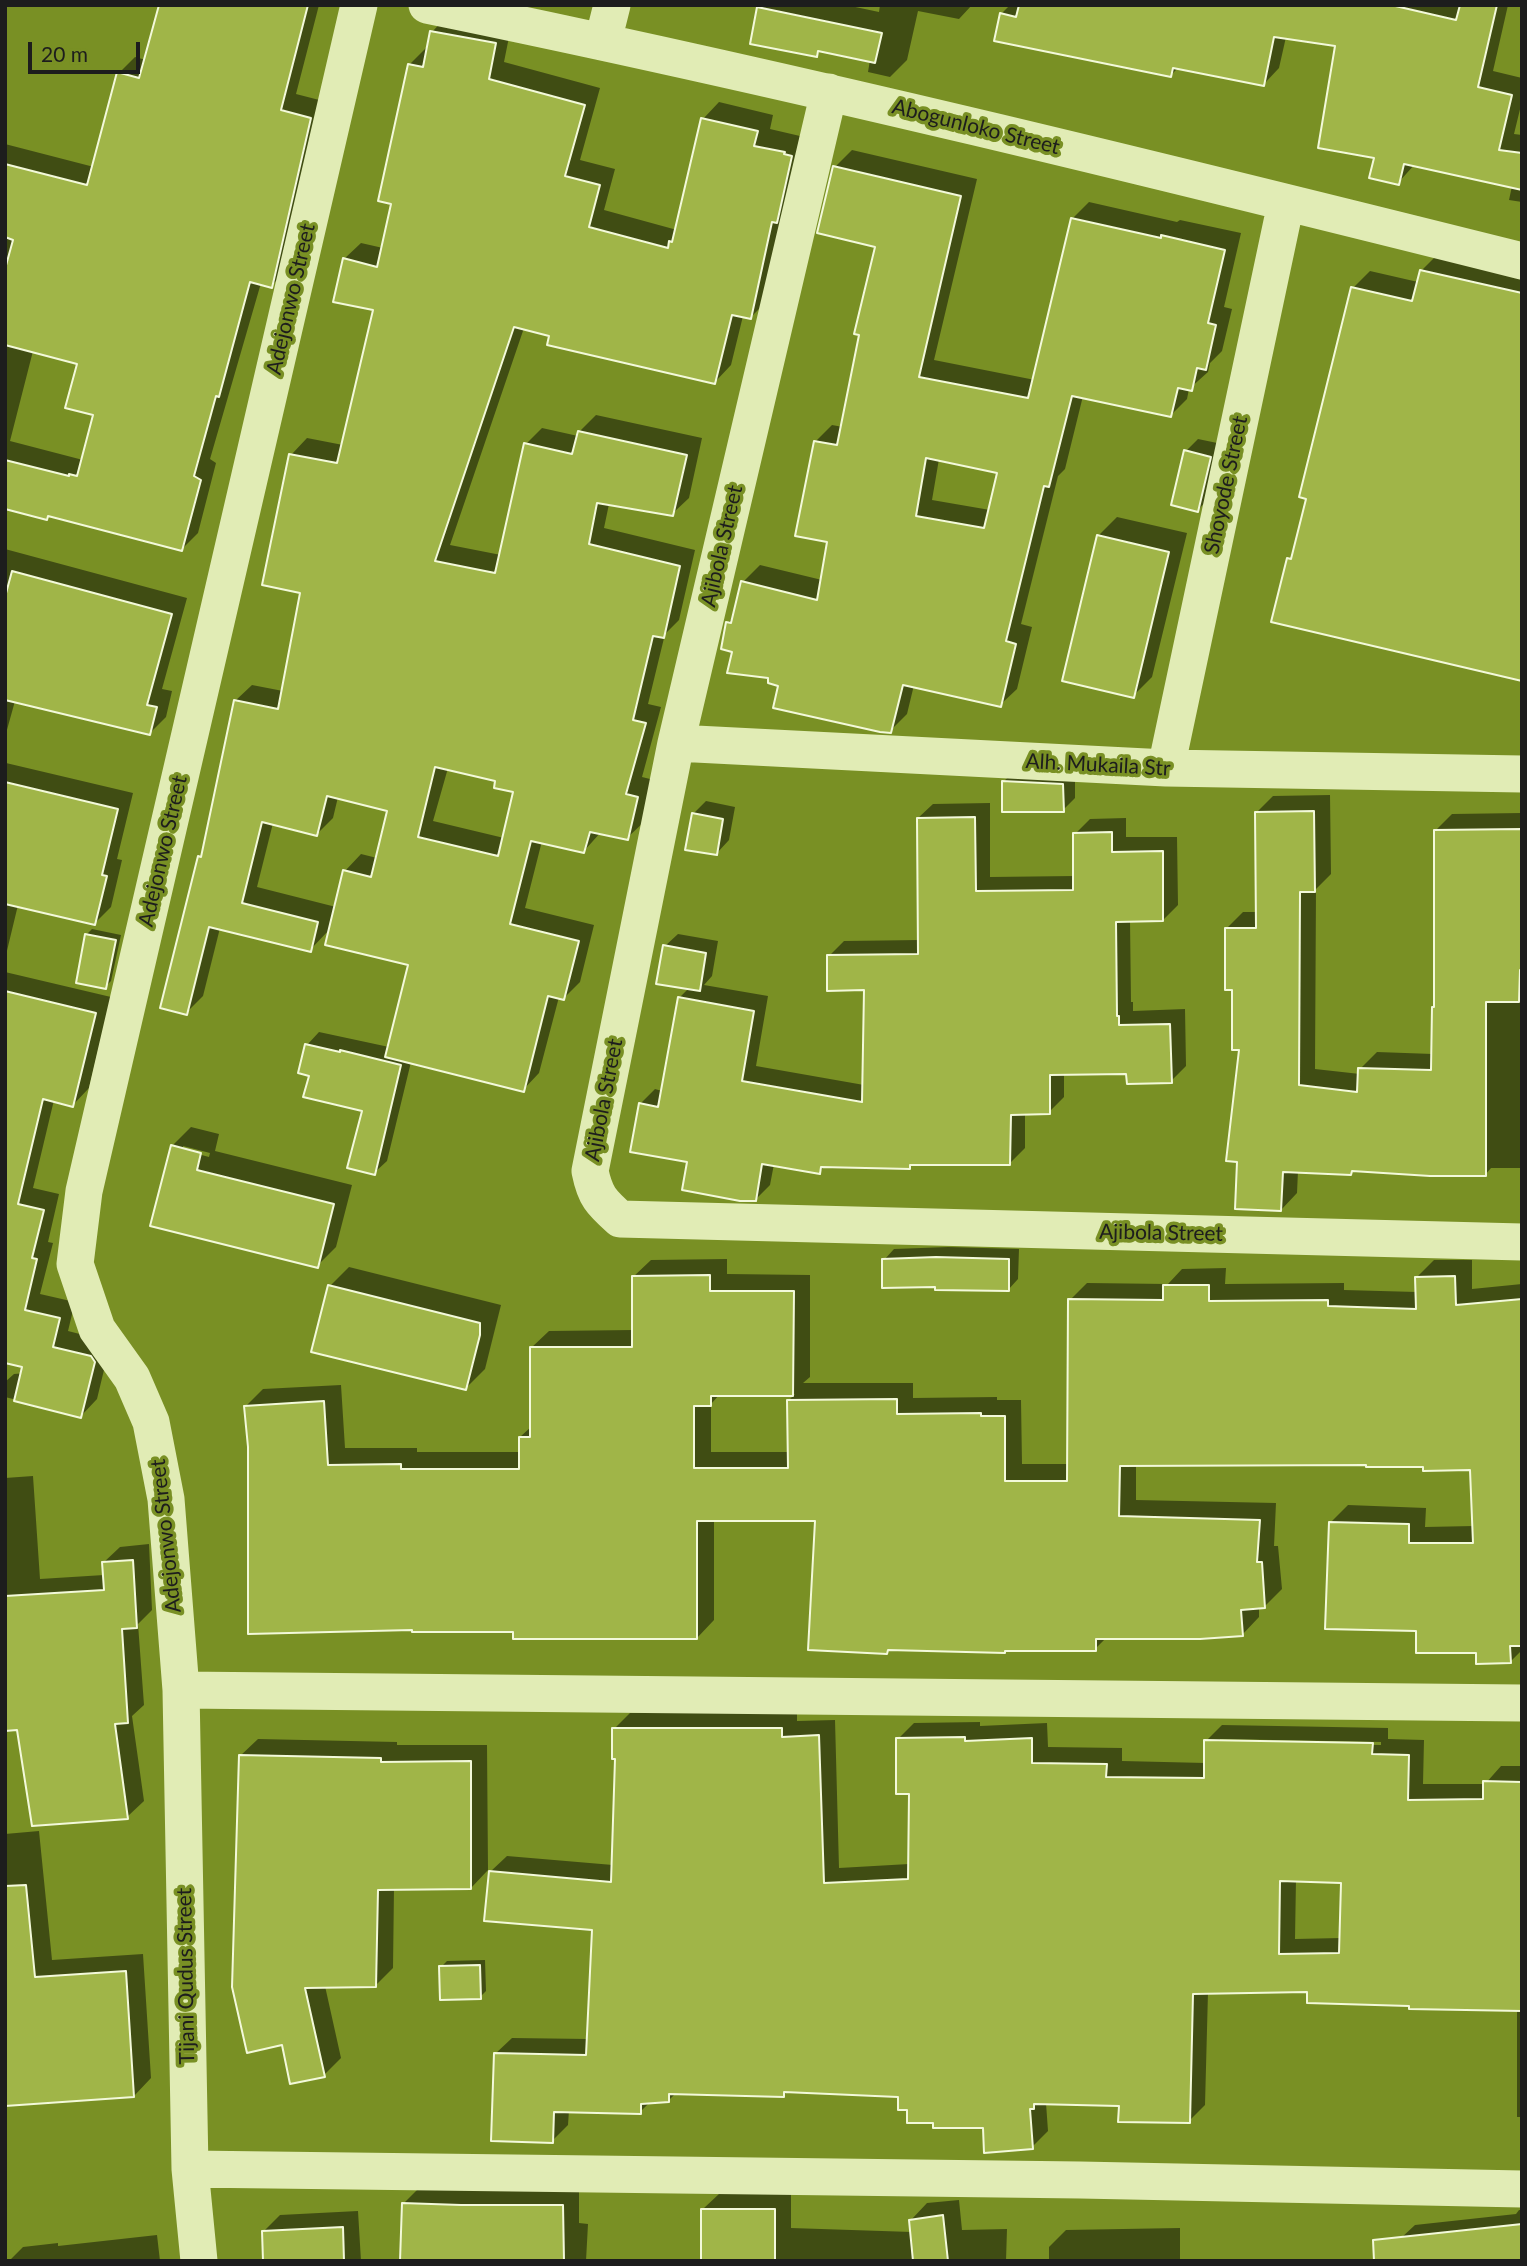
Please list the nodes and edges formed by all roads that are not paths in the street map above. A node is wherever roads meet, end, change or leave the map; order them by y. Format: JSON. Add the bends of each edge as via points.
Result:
{"nodes":[{"id":1,"x":359,"y":5,"type":"edge"},
{"id":2,"x":427,"y":5,"type":"edge"},
{"id":3,"x":612,"y":5,"type":"edge"},
{"id":4,"x":603,"y":41,"type":"junction"},
{"id":5,"x":829,"y":92,"type":"junction"},
{"id":6,"x":1286,"y":202,"type":"junction"},
{"id":7,"x":1522,"y":261,"type":"edge"},
{"id":8,"x":676,"y":743,"type":"junction"},
{"id":9,"x":1166,"y":768,"type":"junction"},
{"id":10,"x":1522,"y":774,"type":"edge"},
{"id":11,"x":1522,"y":1242,"type":"edge"},
{"id":12,"x":181,"y":1690,"type":"junction"},
{"id":13,"x":1522,"y":1703,"type":"edge"},
{"id":14,"x":190,"y":2169,"type":"junction"},
{"id":15,"x":1522,"y":2189,"type":"edge"},
{"id":16,"x":199,"y":2261,"type":"edge"}],
"edges":[{"from":1,"to":12,"type":"street","name":"Adejonwo Street","via":[[84,1191],[75,1264],[97,1329],[132,1378],[151,1422],[166,1499]]},
{"from":2,"to":4,"type":"street","name":"Abogunloko Street"},
{"from":3,"to":4,"type":"street"},
{"from":4,"to":5,"type":"street","name":"Abogunloko Street"},
{"from":5,"to":6,"type":"street","name":"Abogunloko Street"},
{"from":5,"to":8,"type":"street","name":"Ajibola Street"},
{"from":6,"to":7,"type":"street","name":"Abogunloko Street"},
{"from":6,"to":9,"type":"street","name":"Shoyode Street"},
{"from":8,"to":9,"type":"street","name":"Alh. Mukaila Str"},
{"from":8,"to":11,"type":"street","name":"Ajibola Street","via":[[590,1171],[594,1191],[620,1219]]},
{"from":9,"to":10,"type":"street","name":"Alh. Mukaila Str"},
{"from":12,"to":13,"type":"street"},
{"from":12,"to":14,"type":"street","name":"Tijani Qudus Street"},
{"from":14,"to":15,"type":"street"},
{"from":14,"to":16,"type":"street","name":"Tijani Qudus Street"}]}
